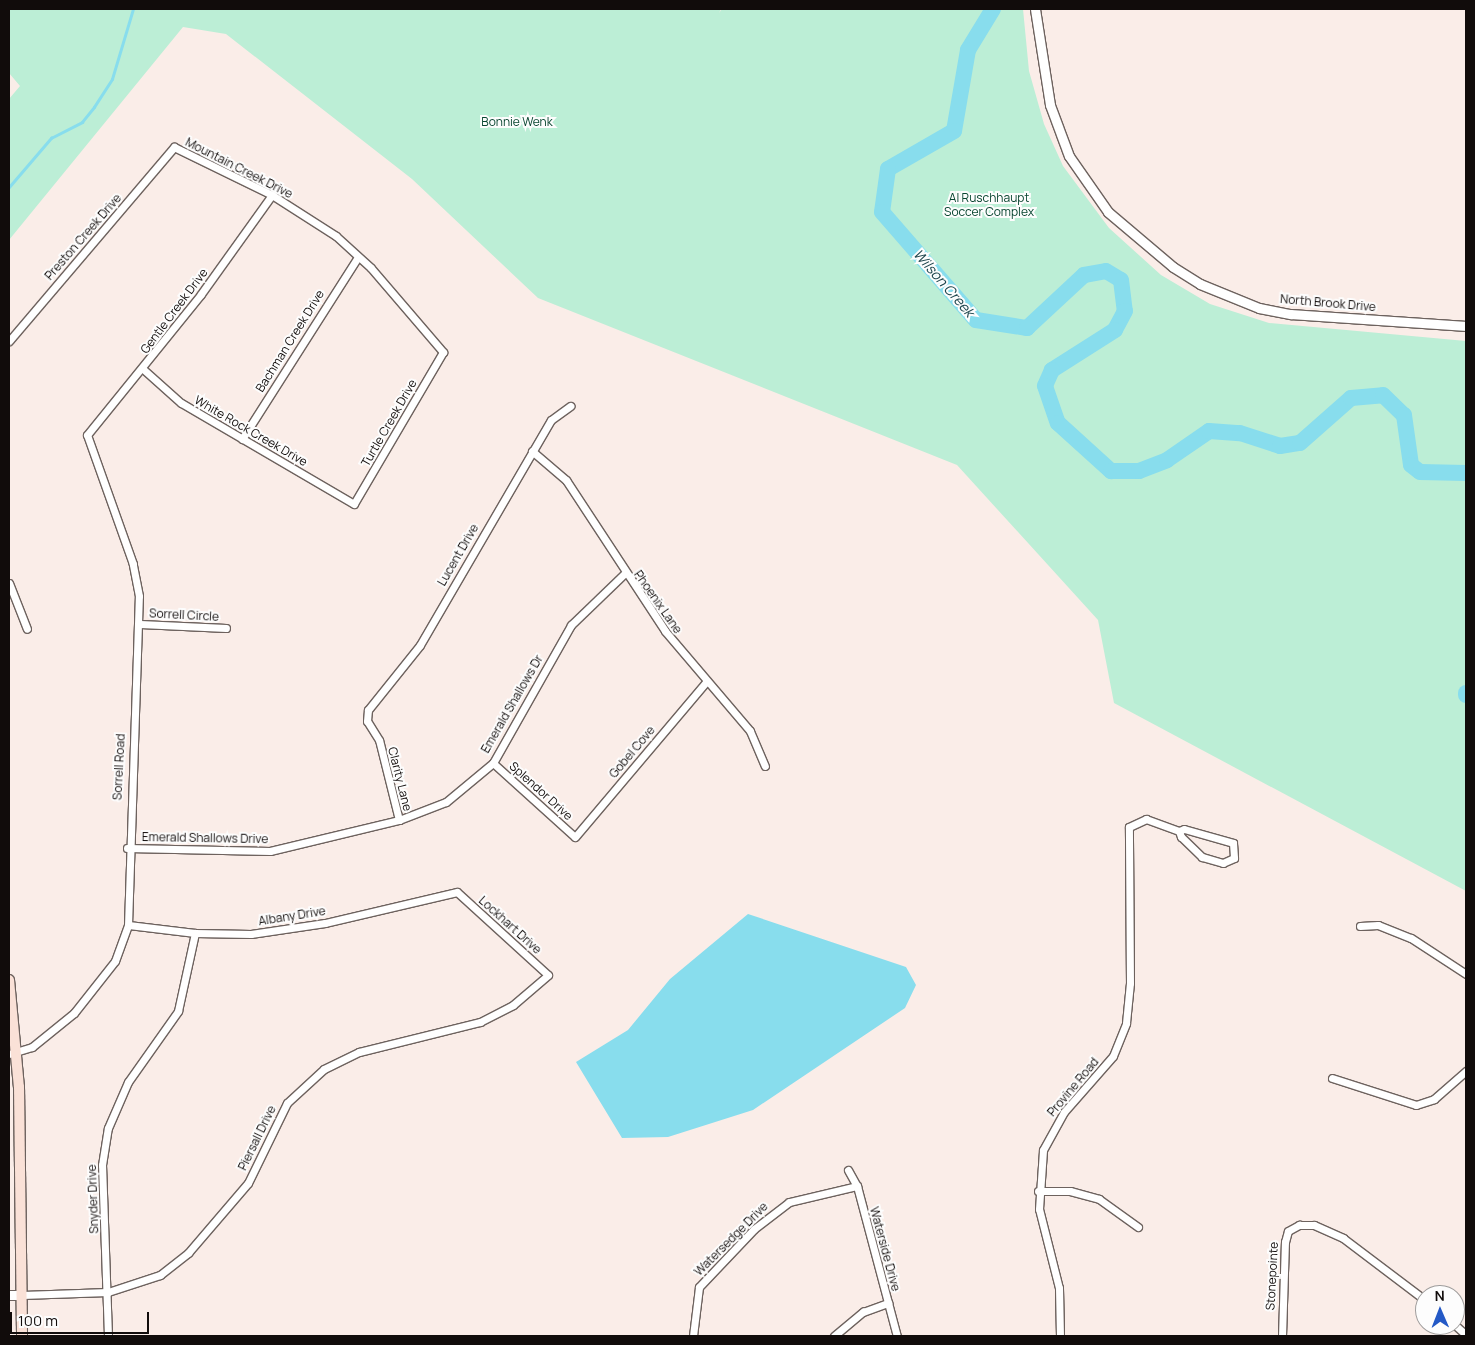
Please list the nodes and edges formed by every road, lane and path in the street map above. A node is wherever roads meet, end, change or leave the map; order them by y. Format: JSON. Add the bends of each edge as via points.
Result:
{"nodes":[{"id":1,"x":1035,"y":9,"type":"edge"},
{"id":2,"x":174,"y":147,"type":"joint"},
{"id":3,"x":272,"y":196,"type":"junction"},
{"id":4,"x":358,"y":257,"type":"junction"},
{"id":5,"x":1466,"y":326,"type":"edge"},
{"id":6,"x":9,"y":341,"type":"edge"},
{"id":7,"x":443,"y":352,"type":"joint"},
{"id":8,"x":143,"y":369,"type":"junction"},
{"id":9,"x":570,"y":406,"type":"dead end"},
{"id":10,"x":87,"y":435,"type":"joint"},
{"id":11,"x":242,"y":439,"type":"junction"},
{"id":12,"x":532,"y":452,"type":"junction"},
{"id":13,"x":354,"y":504,"type":"joint"},
{"id":14,"x":624,"y":574,"type":"junction"},
{"id":15,"x":9,"y":583,"type":"edge"},
{"id":16,"x":140,"y":624,"type":"junction"},
{"id":17,"x":226,"y":628,"type":"dead end"},
{"id":18,"x":27,"y":629,"type":"dead end"},
{"id":19,"x":706,"y":682,"type":"junction"},
{"id":20,"x":367,"y":717,"type":"joint"},
{"id":21,"x":492,"y":762,"type":"junction"},
{"id":22,"x":764,"y":766,"type":"dead end"},
{"id":23,"x":399,"y":820,"type":"junction"},
{"id":24,"x":1179,"y":831,"type":"junction"},
{"id":25,"x":575,"y":837,"type":"joint"},
{"id":26,"x":127,"y":848,"type":"junction"},
{"id":27,"x":457,"y":892,"type":"joint"},
{"id":28,"x":128,"y":925,"type":"junction"},
{"id":29,"x":1360,"y":926,"type":"dead end"},
{"id":30,"x":196,"y":933,"type":"junction"},
{"id":31,"x":1466,"y":974,"type":"edge"},
{"id":32,"x":548,"y":975,"type":"joint"},
{"id":33,"x":9,"y":980,"type":"edge"},
{"id":34,"x":12,"y":1054,"type":"edge"},
{"id":35,"x":1466,"y":1071,"type":"edge"},
{"id":36,"x":1332,"y":1078,"type":"dead end"},
{"id":37,"x":848,"y":1170,"type":"dead end"},
{"id":38,"x":857,"y":1186,"type":"junction"},
{"id":39,"x":1038,"y":1191,"type":"junction"},
{"id":40,"x":1138,"y":1227,"type":"dead end"},
{"id":41,"x":108,"y":1292,"type":"junction"},
{"id":42,"x":1415,"y":1292,"type":"edge"},
{"id":43,"x":9,"y":1295,"type":"edge"},
{"id":44,"x":22,"y":1295,"type":"junction"},
{"id":45,"x":888,"y":1303,"type":"junction"},
{"id":46,"x":22,"y":1336,"type":"edge"},
{"id":47,"x":108,"y":1336,"type":"edge"},
{"id":48,"x":693,"y":1336,"type":"edge"},
{"id":49,"x":834,"y":1336,"type":"edge"},
{"id":50,"x":897,"y":1336,"type":"edge"},
{"id":51,"x":1060,"y":1336,"type":"edge"},
{"id":52,"x":1282,"y":1336,"type":"edge"}],
"edges":[{"from":1,"to":5,"type":"street","name":"North Brook Drive","via":[[1050,106],[1069,156],[1108,212],[1173,267],[1229,298],[1275,311]]},
{"from":2,"to":3,"type":"street","name":"Mountain Creek Drive"},
{"from":2,"to":6,"type":"street","name":"Preston Creek Drive"},
{"from":3,"to":4,"type":"street","name":"Mountain Creek Drive","via":[[336,236]]},
{"from":3,"to":8,"type":"street","name":"Gentle Creek Drive"},
{"from":4,"to":7,"type":"street","name":"Mountain Creek Drive"},
{"from":4,"to":11,"type":"street","name":"Bachman Creek Drive"},
{"from":7,"to":13,"type":"street","name":"Turtle Creek Drive"},
{"from":8,"to":10,"type":"street","name":"Gentle Creek Drive"},
{"from":8,"to":11,"type":"street","name":"White Rock Creek Drive","via":[[181,403]]},
{"from":9,"to":12,"type":"street","name":"Lucent Drive","via":[[551,420]]},
{"from":10,"to":16,"type":"street","name":"Sorrell Road","via":[[133,564]]},
{"from":11,"to":13,"type":"street","name":"White Rock Creek Drive"},
{"from":12,"to":14,"type":"street","name":"Phoenix Lane","via":[[566,480]]},
{"from":12,"to":20,"type":"street","name":"Lucent Drive","via":[[420,645]]},
{"from":14,"to":19,"type":"street","name":"Phoenix Lane"},
{"from":14,"to":21,"type":"street","name":"Emerald Shallows Dr","via":[[571,625]]},
{"from":15,"to":18,"type":"street"},
{"from":16,"to":17,"type":"street","name":"Sorrell Circle"},
{"from":16,"to":26,"type":"street","name":"Sorrell Road"},
{"from":19,"to":22,"type":"street","name":"Phoenix Lane","via":[[750,731]]},
{"from":19,"to":25,"type":"street","name":"Gobel Cove"},
{"from":20,"to":23,"type":"street","name":"Clarity Lane","via":[[381,748]]},
{"from":21,"to":23,"type":"street","name":"Emerald Shallows Dr","via":[[457,796]]},
{"from":21,"to":25,"type":"street","name":"Splendor Drive"},
{"from":23,"to":26,"type":"street","name":"Emerald Shallows Drive","via":[[270,851]]},
{"from":24,"to":24,"type":"street","via":[[1190,829],[1227,840],[1236,854],[1223,863],[1202,858]]},
{"from":24,"to":39,"type":"street","name":"Provine Road","via":[[1146,819],[1134,821],[1128,837],[1130,983],[1126,1023],[1113,1056],[1047,1139]]},
{"from":26,"to":28,"type":"street","name":"Sorrell Road"},
{"from":27,"to":30,"type":"street","name":"Albany Drive","via":[[325,923],[252,934]]},
{"from":27,"to":32,"type":"street","name":"Lockhart Drive"},
{"from":28,"to":30,"type":"street","name":"Albany Drive"},
{"from":28,"to":34,"type":"street","name":"Sorrell Road","via":[[116,961],[101,983],[74,1013],[32,1047]]},
{"from":29,"to":31,"type":"street","via":[[1378,925],[1411,938]]},
{"from":30,"to":41,"type":"street","name":"Snyder Drive","via":[[178,1011],[128,1082],[108,1128],[102,1165]]},
{"from":32,"to":41,"type":"street","name":"Piersall Drive","via":[[513,1005],[480,1022],[359,1052],[324,1069],[287,1103],[248,1183],[188,1254],[160,1274]]},
{"from":33,"to":34,"type":"main road"},
{"from":34,"to":44,"type":"main road"},
{"from":35,"to":36,"type":"street","via":[[1434,1099],[1416,1105]]},
{"from":37,"to":38,"type":"street","name":"Waterside Drive"},
{"from":38,"to":45,"type":"street","name":"Waterside Drive"},
{"from":38,"to":48,"type":"street","name":"Watersedge Drive","via":[[788,1202],[754,1229],[699,1287]]},
{"from":39,"to":40,"type":"street","via":[[1070,1192],[1099,1199]]},
{"from":39,"to":51,"type":"street","name":"Provine Road","via":[[1059,1288]]},
{"from":41,"to":44,"type":"street","name":"Piersall Drive"},
{"from":41,"to":47,"type":"street","name":"Snyder Drive"},
{"from":42,"to":52,"type":"street","name":"Stonepointe","via":[[1350,1242],[1314,1225],[1299,1225],[1288,1231],[1284,1242]]},
{"from":43,"to":44,"type":"street"},
{"from":44,"to":46,"type":"main road"},
{"from":45,"to":49,"type":"street","via":[[863,1312]]},
{"from":45,"to":50,"type":"street","name":"Waterside Drive"}]}
